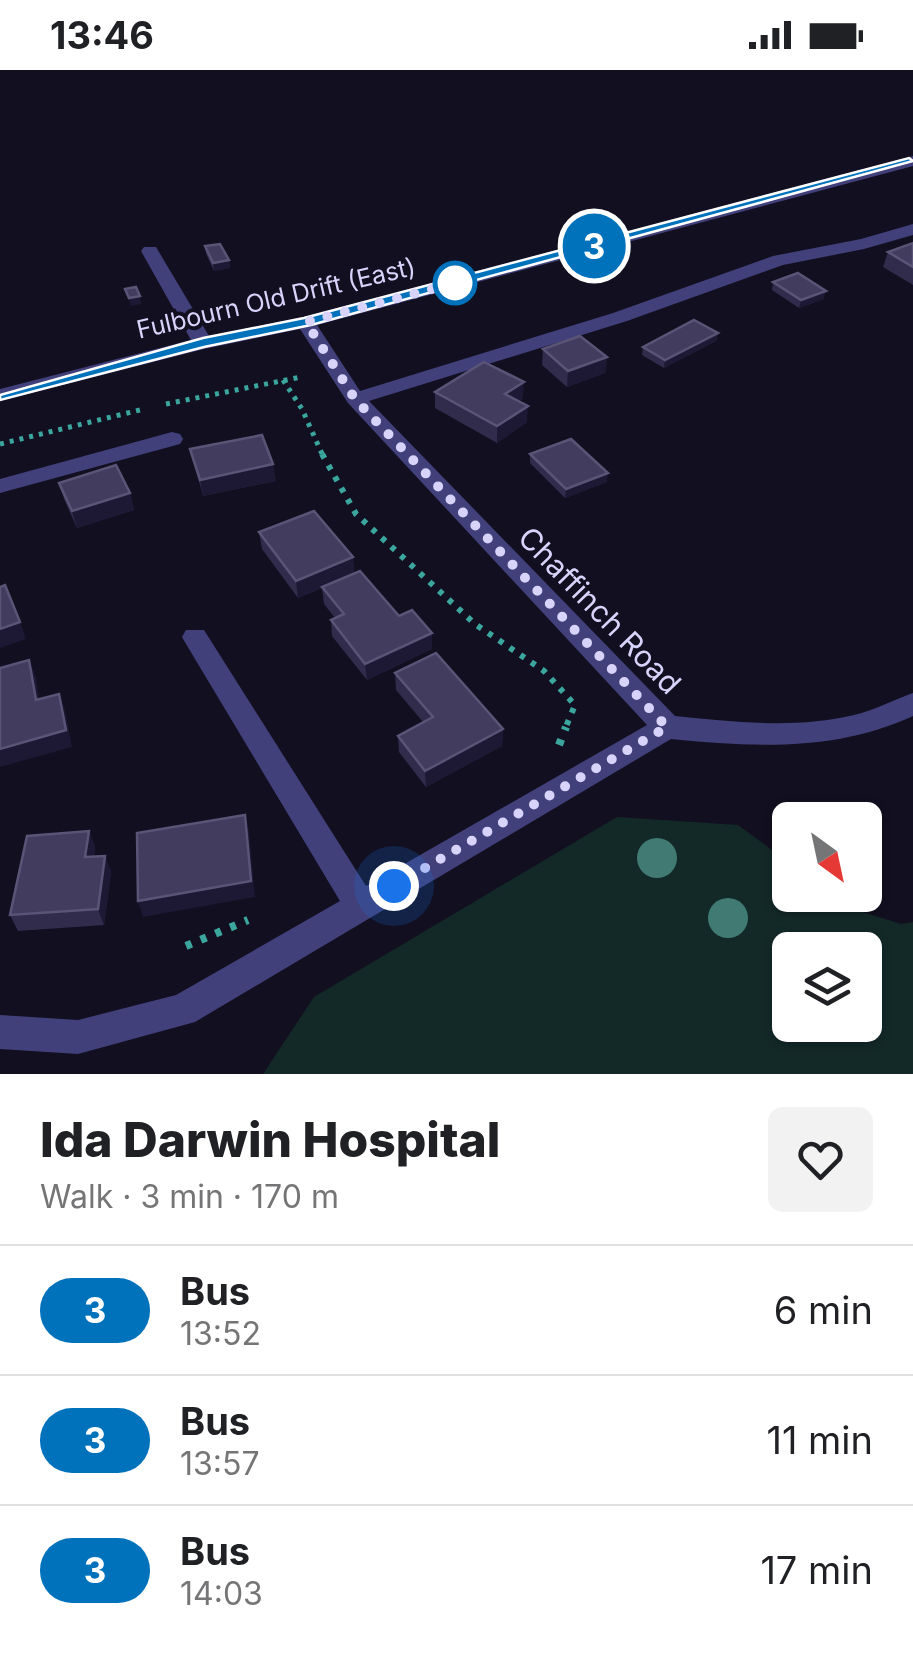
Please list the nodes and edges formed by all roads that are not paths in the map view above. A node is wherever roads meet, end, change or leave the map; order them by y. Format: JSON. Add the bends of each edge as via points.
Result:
{"nodes":[{"id":1,"x":913,"y":161,"type":"edge"},
{"id":2,"x":913,"y":229,"type":"edge"},
{"id":3,"x":150,"y":251,"type":"dead end"},
{"id":4,"x":306,"y":322,"type":"junction"},
{"id":5,"x":203,"y":343,"type":"junction"},
{"id":6,"x":0,"y":395,"type":"edge"},
{"id":7,"x":355,"y":399,"type":"junction"},
{"id":8,"x":172,"y":438,"type":"dead end"},
{"id":9,"x":0,"y":486,"type":"edge"},
{"id":10,"x":195,"y":637,"type":"dead end"},
{"id":11,"x":913,"y":704,"type":"edge"},
{"id":12,"x":667,"y":727,"type":"junction"},
{"id":13,"x":360,"y":906,"type":"junction"},
{"id":14,"x":0,"y":1032,"type":"edge"}],
"edges":[{"from":1,"to":4,"type":"street","name":"Fulbourn Old Drift (East)"},
{"from":2,"to":7,"type":"street","via":[[780,260]]},
{"from":3,"to":5,"type":"street"},
{"from":4,"to":5,"type":"street","name":"Fulbourn Old Drift (East)"},
{"from":4,"to":7,"type":"street","name":"Chaffinch Road"},
{"from":5,"to":6,"type":"street","name":"Fulbourn Old Drift (East)"},
{"from":7,"to":12,"type":"street","name":"Chaffinch Road"},
{"from":8,"to":9,"type":"street"},
{"from":10,"to":13,"type":"street"},
{"from":11,"to":12,"type":"street","name":"Chaffinch Road","via":[[848,729],[764,736]]},
{"from":12,"to":13,"type":"street"},
{"from":13,"to":14,"type":"street","via":[[183,1010],[78,1037]]}]}
